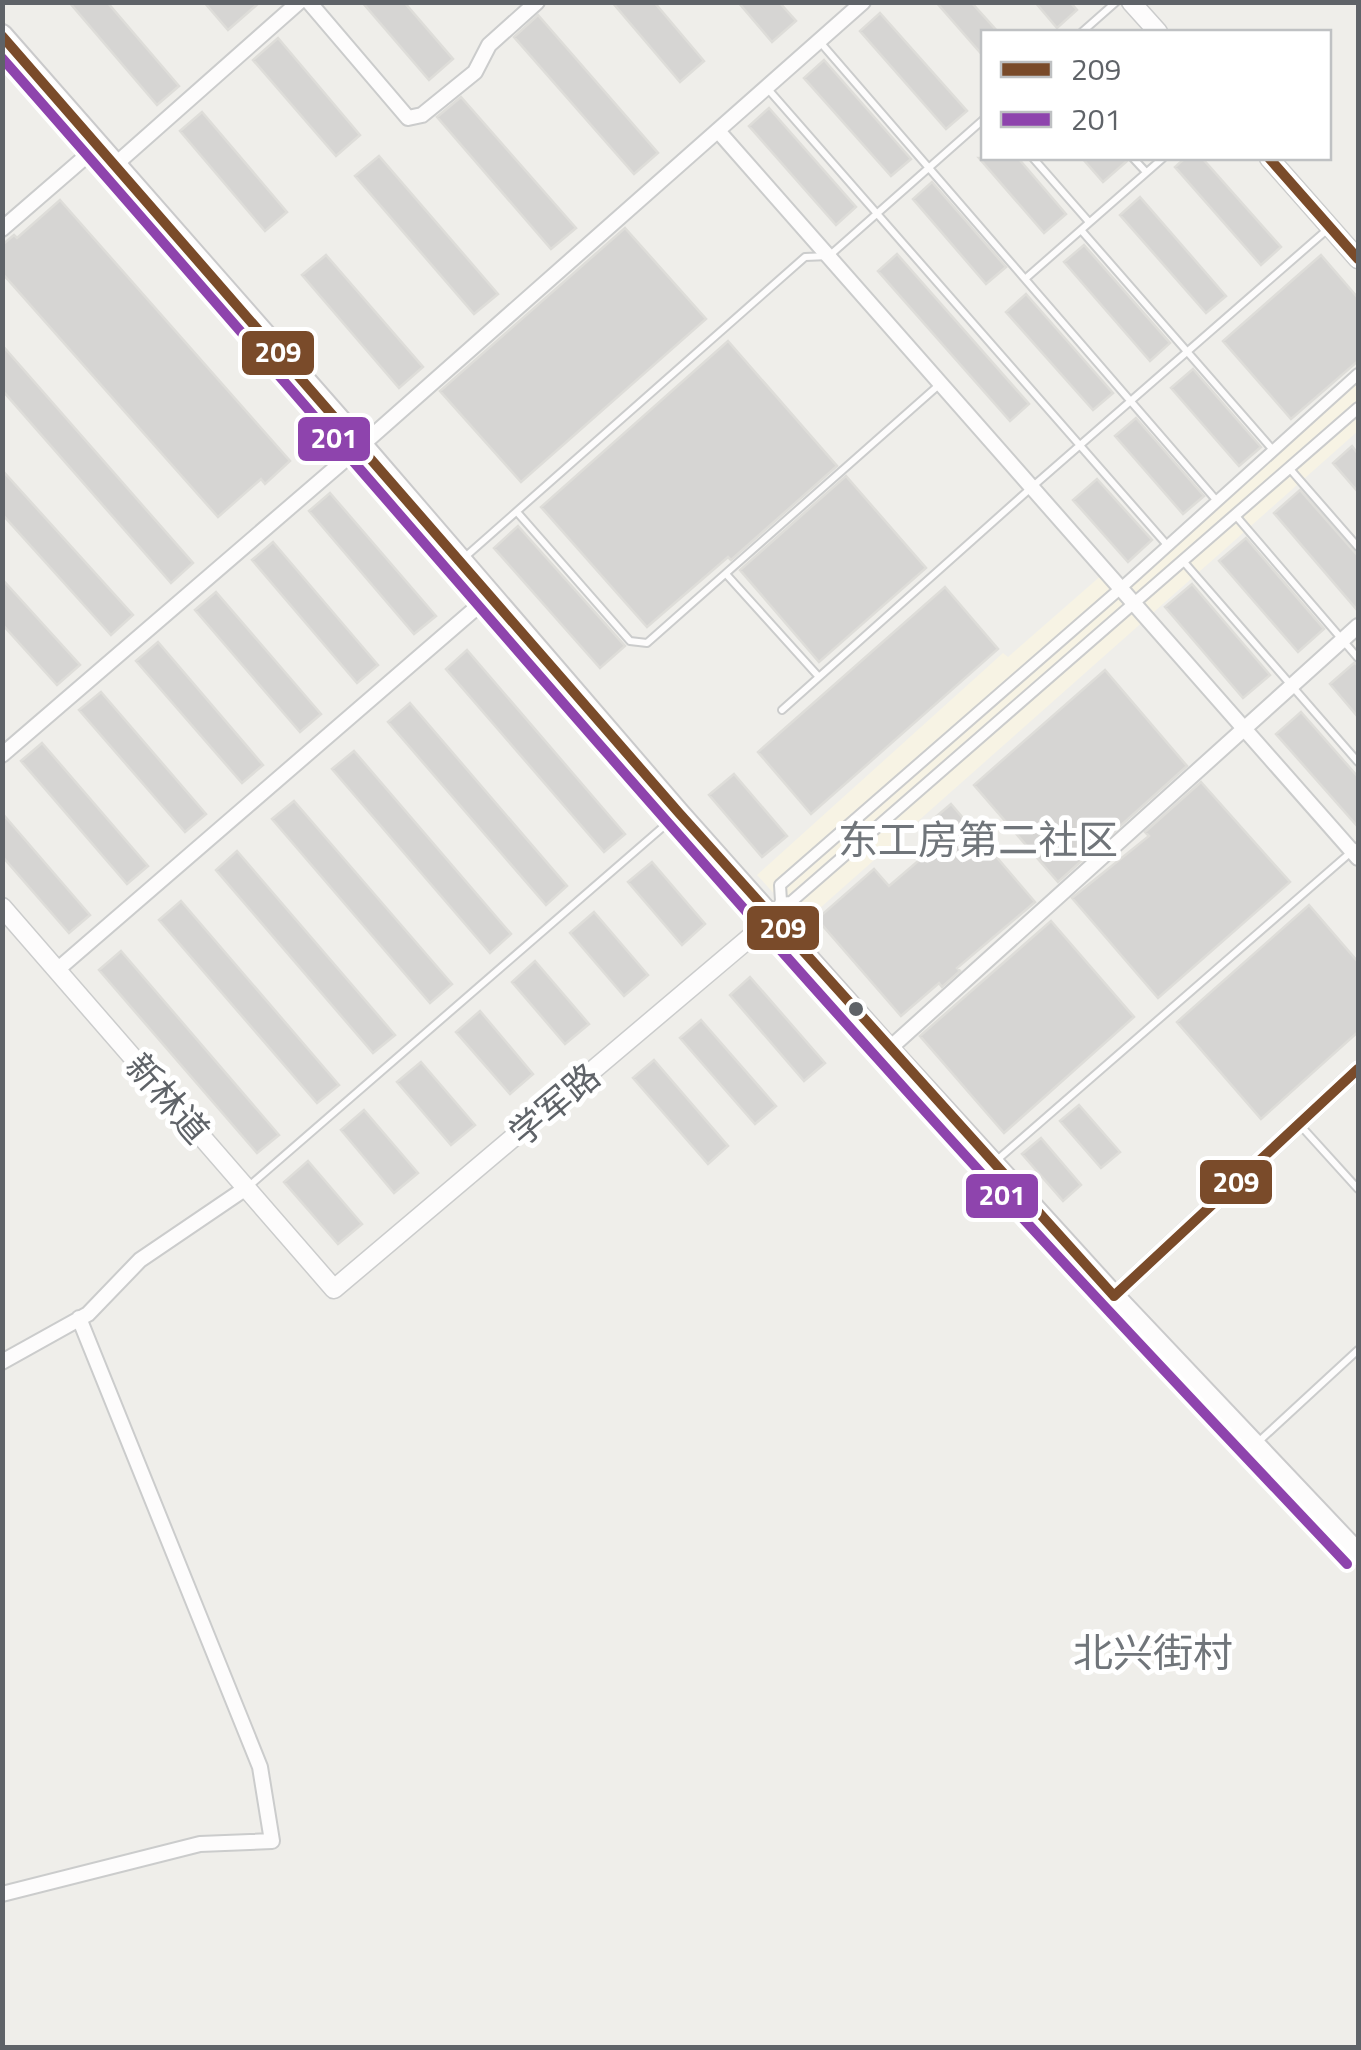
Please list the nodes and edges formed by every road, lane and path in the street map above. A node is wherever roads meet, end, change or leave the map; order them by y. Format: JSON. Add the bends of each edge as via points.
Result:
{"nodes":[{"id":1,"x":298,"y":2,"type":"edge"},
{"id":2,"x":309,"y":2,"type":"edge"},
{"id":3,"x":537,"y":2,"type":"edge"},
{"id":4,"x":863,"y":2,"type":"edge"},
{"id":5,"x":1116,"y":2,"type":"edge"},
{"id":6,"x":1132,"y":2,"type":"edge"},
{"id":7,"x":1084,"y":30,"type":"edge"},
{"id":8,"x":1156,"y":30,"type":"edge"},
{"id":9,"x":2,"y":35,"type":"edge"},
{"id":10,"x":820,"y":42,"type":"junction"},
{"id":11,"x":768,"y":88,"type":"junction"},
{"id":12,"x":981,"y":122,"type":"edge"},
{"id":13,"x":719,"y":132,"type":"junction"},
{"id":14,"x":100,"y":145,"type":"junction"},
{"id":15,"x":1035,"y":160,"type":"edge"},
{"id":16,"x":1136,"y":160,"type":"edge"},
{"id":17,"x":1160,"y":160,"type":"edge"},
{"id":18,"x":1270,"y":160,"type":"edge"},
{"id":19,"x":116,"y":164,"type":"junction"},
{"id":20,"x":928,"y":168,"type":"junction"},
{"id":21,"x":1146,"y":172,"type":"junction"},
{"id":22,"x":876,"y":214,"type":"junction"},
{"id":23,"x":1090,"y":222,"type":"junction"},
{"id":24,"x":1330,"y":227,"type":"junction"},
{"id":25,"x":2,"y":229,"type":"edge"},
{"id":26,"x":1081,"y":230,"type":"junction"},
{"id":27,"x":829,"y":256,"type":"junction"},
{"id":28,"x":1358,"y":260,"type":"edge"},
{"id":29,"x":1025,"y":279,"type":"junction"},
{"id":30,"x":1188,"y":352,"type":"junction"},
{"id":31,"x":1358,"y":374,"type":"edge"},
{"id":32,"x":940,"y":383,"type":"junction"},
{"id":33,"x":1132,"y":402,"type":"junction"},
{"id":34,"x":1358,"y":408,"type":"edge"},
{"id":35,"x":362,"y":445,"type":"junction"},
{"id":36,"x":1080,"y":446,"type":"junction"},
{"id":37,"x":1272,"y":450,"type":"junction"},
{"id":38,"x":1290,"y":469,"type":"junction"},
{"id":39,"x":1032,"y":487,"type":"junction"},
{"id":40,"x":1217,"y":501,"type":"junction"},
{"id":41,"x":517,"y":512,"type":"junction"},
{"id":42,"x":1235,"y":515,"type":"junction"},
{"id":43,"x":1168,"y":546,"type":"junction"},
{"id":44,"x":1358,"y":548,"type":"edge"},
{"id":45,"x":462,"y":560,"type":"junction"},
{"id":46,"x":1184,"y":561,"type":"junction"},
{"id":47,"x":726,"y":574,"type":"junction"},
{"id":48,"x":1121,"y":588,"type":"junction"},
{"id":49,"x":491,"y":595,"type":"junction"},
{"id":50,"x":1136,"y":604,"type":"junction"},
{"id":51,"x":1358,"y":626,"type":"edge"},
{"id":52,"x":1343,"y":640,"type":"junction"},
{"id":53,"x":1358,"y":658,"type":"edge"},
{"id":54,"x":819,"y":678,"type":"junction"},
{"id":55,"x":1292,"y":686,"type":"junction"},
{"id":56,"x":782,"y":710,"type":"dead end"},
{"id":57,"x":1244,"y":729,"type":"junction"},
{"id":58,"x":2,"y":755,"type":"edge"},
{"id":59,"x":1358,"y":762,"type":"edge"},
{"id":60,"x":679,"y":813,"type":"junction"},
{"id":61,"x":1356,"y":852,"type":"edge"},
{"id":62,"x":2,"y":907,"type":"edge"},
{"id":63,"x":777,"y":910,"type":"junction"},
{"id":64,"x":57,"y":970,"type":"junction"},
{"id":65,"x":889,"y":1049,"type":"junction"},
{"id":66,"x":1358,"y":1070,"type":"edge"},
{"id":67,"x":1300,"y":1124,"type":"junction"},
{"id":68,"x":993,"y":1164,"type":"junction"},
{"id":69,"x":246,"y":1188,"type":"junction"},
{"id":70,"x":1358,"y":1188,"type":"edge"},
{"id":71,"x":334,"y":1290,"type":"joint"},
{"id":72,"x":1114,"y":1296,"type":"junction"},
{"id":73,"x":79,"y":1318,"type":"junction"},
{"id":74,"x":1358,"y":1350,"type":"edge"},
{"id":75,"x":2,"y":1362,"type":"edge"},
{"id":76,"x":1255,"y":1445,"type":"junction"},
{"id":77,"x":1358,"y":1554,"type":"edge"},
{"id":78,"x":2,"y":1894,"type":"edge"}],
"edges":[{"from":1,"to":19,"type":"street"},
{"from":2,"to":3,"type":"street","via":[[408,118],[422,115],[475,72],[489,45]]},
{"from":4,"to":10,"type":"street"},
{"from":5,"to":7,"type":"lane"},
{"from":6,"to":8,"type":"street"},
{"from":9,"to":14,"type":"main road"},
{"from":10,"to":11,"type":"street"},
{"from":10,"to":20,"type":"lane"},
{"from":11,"to":13,"type":"street"},
{"from":11,"to":22,"type":"lane"},
{"from":12,"to":20,"type":"lane"},
{"from":13,"to":27,"type":"street"},
{"from":13,"to":35,"type":"street"},
{"from":14,"to":19,"type":"main road"},
{"from":14,"to":25,"type":"street"},
{"from":15,"to":23,"type":"lane"},
{"from":16,"to":21,"type":"lane"},
{"from":17,"to":21,"type":"lane"},
{"from":18,"to":24,"type":"street"},
{"from":19,"to":35,"type":"main road"},
{"from":20,"to":22,"type":"lane"},
{"from":20,"to":29,"type":"lane"},
{"from":21,"to":23,"type":"lane"},
{"from":22,"to":27,"type":"lane"},
{"from":22,"to":36,"type":"lane"},
{"from":23,"to":26,"type":"lane"},
{"from":24,"to":28,"type":"street"},
{"from":24,"to":30,"type":"lane"},
{"from":26,"to":29,"type":"lane"},
{"from":26,"to":30,"type":"lane"},
{"from":27,"to":32,"type":"street"},
{"from":27,"to":41,"type":"lane","via":[[805,257]]},
{"from":29,"to":33,"type":"lane"},
{"from":30,"to":33,"type":"lane"},
{"from":30,"to":37,"type":"lane"},
{"from":31,"to":37,"type":"street"},
{"from":32,"to":39,"type":"street"},
{"from":32,"to":47,"type":"lane"},
{"from":33,"to":36,"type":"lane"},
{"from":33,"to":40,"type":"lane"},
{"from":34,"to":38,"type":"street"},
{"from":35,"to":45,"type":"main road"},
{"from":35,"to":58,"type":"street"},
{"from":36,"to":39,"type":"lane"},
{"from":36,"to":43,"type":"lane"},
{"from":37,"to":40,"type":"street"},
{"from":38,"to":42,"type":"street"},
{"from":38,"to":44,"type":"lane"},
{"from":39,"to":48,"type":"street"},
{"from":39,"to":54,"type":"lane"},
{"from":40,"to":43,"type":"street"},
{"from":41,"to":45,"type":"lane"},
{"from":41,"to":47,"type":"lane","via":[[630,641],[647,643]]},
{"from":42,"to":46,"type":"street"},
{"from":42,"to":52,"type":"lane"},
{"from":43,"to":48,"type":"street"},
{"from":45,"to":49,"type":"main road"},
{"from":46,"to":50,"type":"street"},
{"from":46,"to":55,"type":"lane"},
{"from":47,"to":54,"type":"lane"},
{"from":48,"to":50,"type":"street"},
{"from":48,"to":63,"type":"street","via":[[780,885]]},
{"from":49,"to":60,"type":"main road"},
{"from":49,"to":64,"type":"street"},
{"from":50,"to":57,"type":"street"},
{"from":50,"to":63,"type":"street"},
{"from":51,"to":52,"type":"street"},
{"from":52,"to":53,"type":"lane"},
{"from":52,"to":55,"type":"street"},
{"from":54,"to":56,"type":"lane"},
{"from":55,"to":57,"type":"street"},
{"from":55,"to":59,"type":"lane"},
{"from":57,"to":61,"type":"street"},
{"from":57,"to":65,"type":"street"},
{"from":60,"to":63,"type":"main road"},
{"from":60,"to":69,"type":"lane"},
{"from":61,"to":68,"type":"lane"},
{"from":62,"to":64,"type":"street","name":"新林道"},
{"from":63,"to":65,"type":"main road"},
{"from":63,"to":71,"type":"street","name":"学军路"},
{"from":64,"to":69,"type":"street","name":"新林道"},
{"from":65,"to":68,"type":"main road"},
{"from":66,"to":67,"type":"street"},
{"from":67,"to":70,"type":"lane"},
{"from":67,"to":72,"type":"street"},
{"from":68,"to":72,"type":"main road"},
{"from":69,"to":71,"type":"street","name":"新林道"},
{"from":69,"to":73,"type":"street","via":[[140,1260]]},
{"from":72,"to":76,"type":"main road"},
{"from":73,"to":75,"type":"street"},
{"from":73,"to":78,"type":"street","via":[[260,1767],[272,1841],[200,1844]]},
{"from":74,"to":76,"type":"lane"},
{"from":76,"to":77,"type":"main road"}]}
